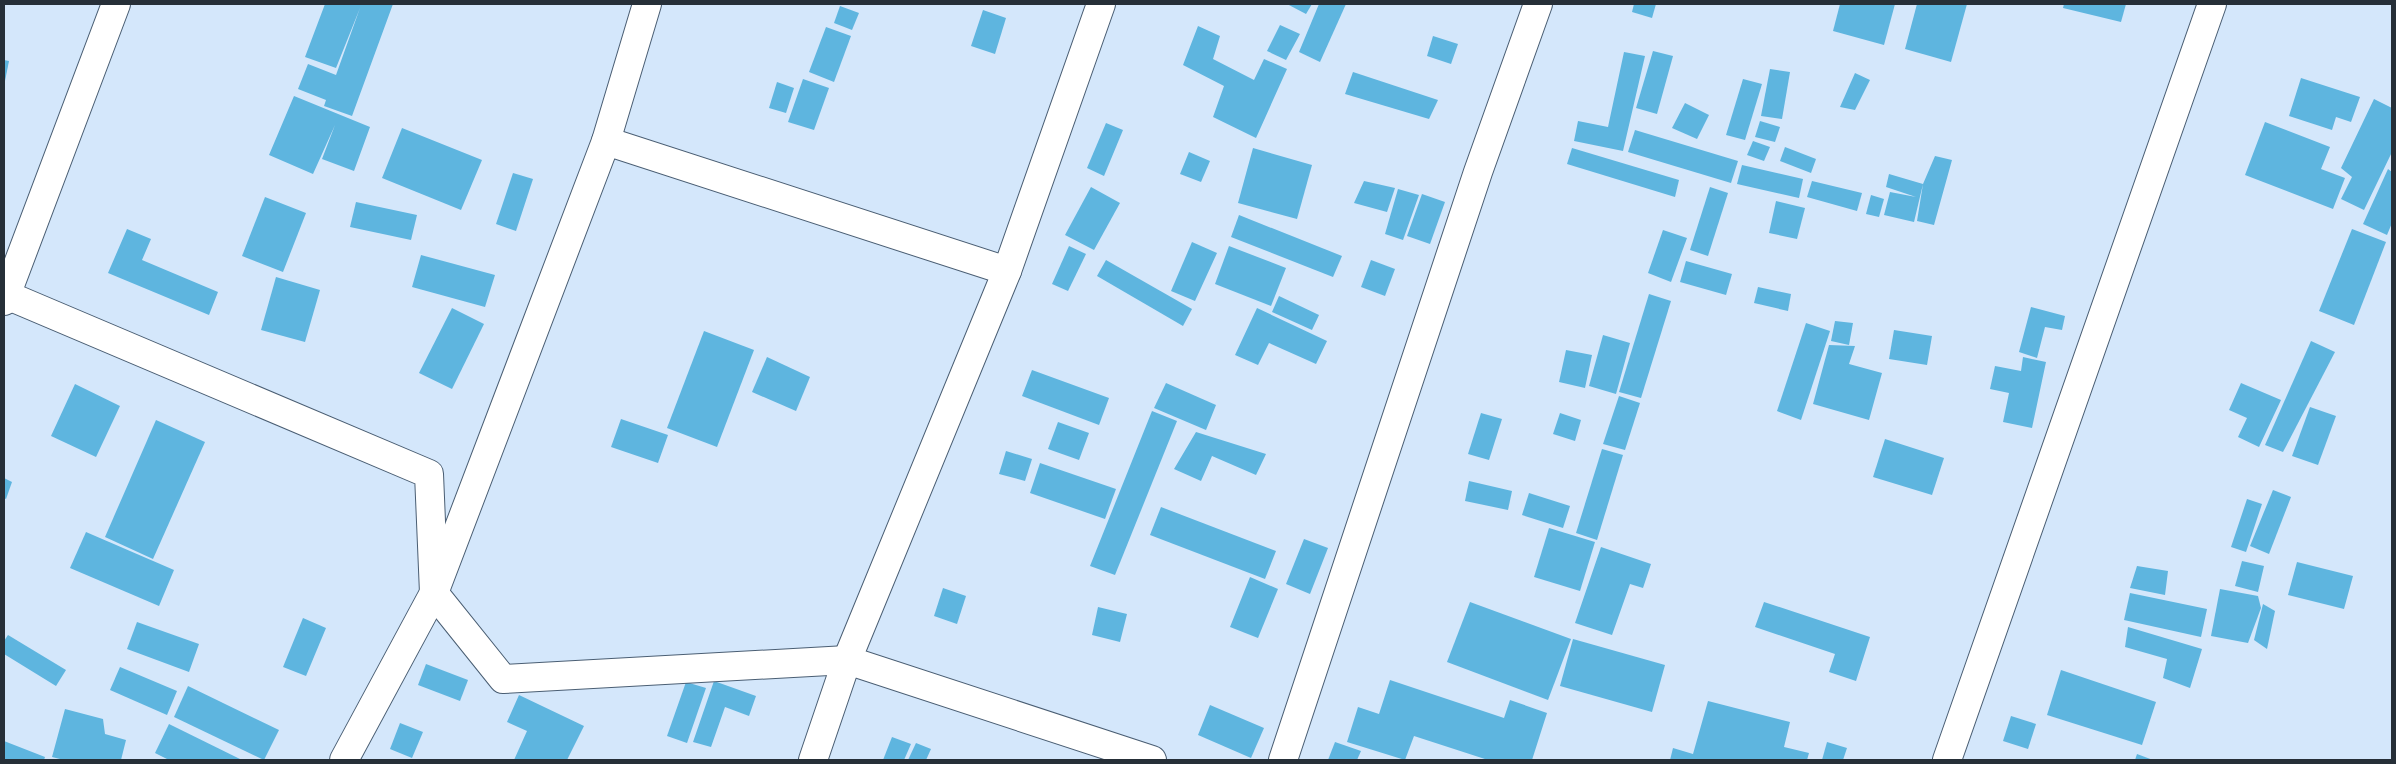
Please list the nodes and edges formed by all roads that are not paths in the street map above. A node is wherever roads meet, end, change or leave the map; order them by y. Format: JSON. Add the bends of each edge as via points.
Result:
{"nodes":[{"id":1,"x":116,"y":4,"type":"edge"},
{"id":2,"x":647,"y":4,"type":"edge"},
{"id":3,"x":1100,"y":4,"type":"edge"},
{"id":4,"x":1538,"y":4,"type":"edge"},
{"id":5,"x":2212,"y":4,"type":"edge"},
{"id":6,"x":606,"y":141,"type":"junction"},
{"id":7,"x":1007,"y":271,"type":"junction"},
{"id":8,"x":4,"y":297,"type":"edge"},
{"id":9,"x":434,"y":593,"type":"junction"},
{"id":10,"x":847,"y":660,"type":"junction"},
{"id":11,"x":344,"y":760,"type":"edge"},
{"id":12,"x":813,"y":760,"type":"edge"},
{"id":13,"x":1152,"y":760,"type":"edge"},
{"id":14,"x":1283,"y":760,"type":"edge"},
{"id":15,"x":1947,"y":760,"type":"edge"}],
"edges":[{"from":1,"to":8,"type":"street"},
{"from":2,"to":6,"type":"street"},
{"from":3,"to":7,"type":"street"},
{"from":4,"to":14,"type":"street","via":[[1475,182]]},
{"from":5,"to":15,"type":"street"},
{"from":6,"to":7,"type":"street"},
{"from":6,"to":9,"type":"street"},
{"from":7,"to":10,"type":"street"},
{"from":8,"to":9,"type":"street","via":[[429,474]]},
{"from":9,"to":10,"type":"street","via":[[503,679]]},
{"from":9,"to":11,"type":"street"},
{"from":10,"to":12,"type":"street"},
{"from":10,"to":13,"type":"street"}]}
